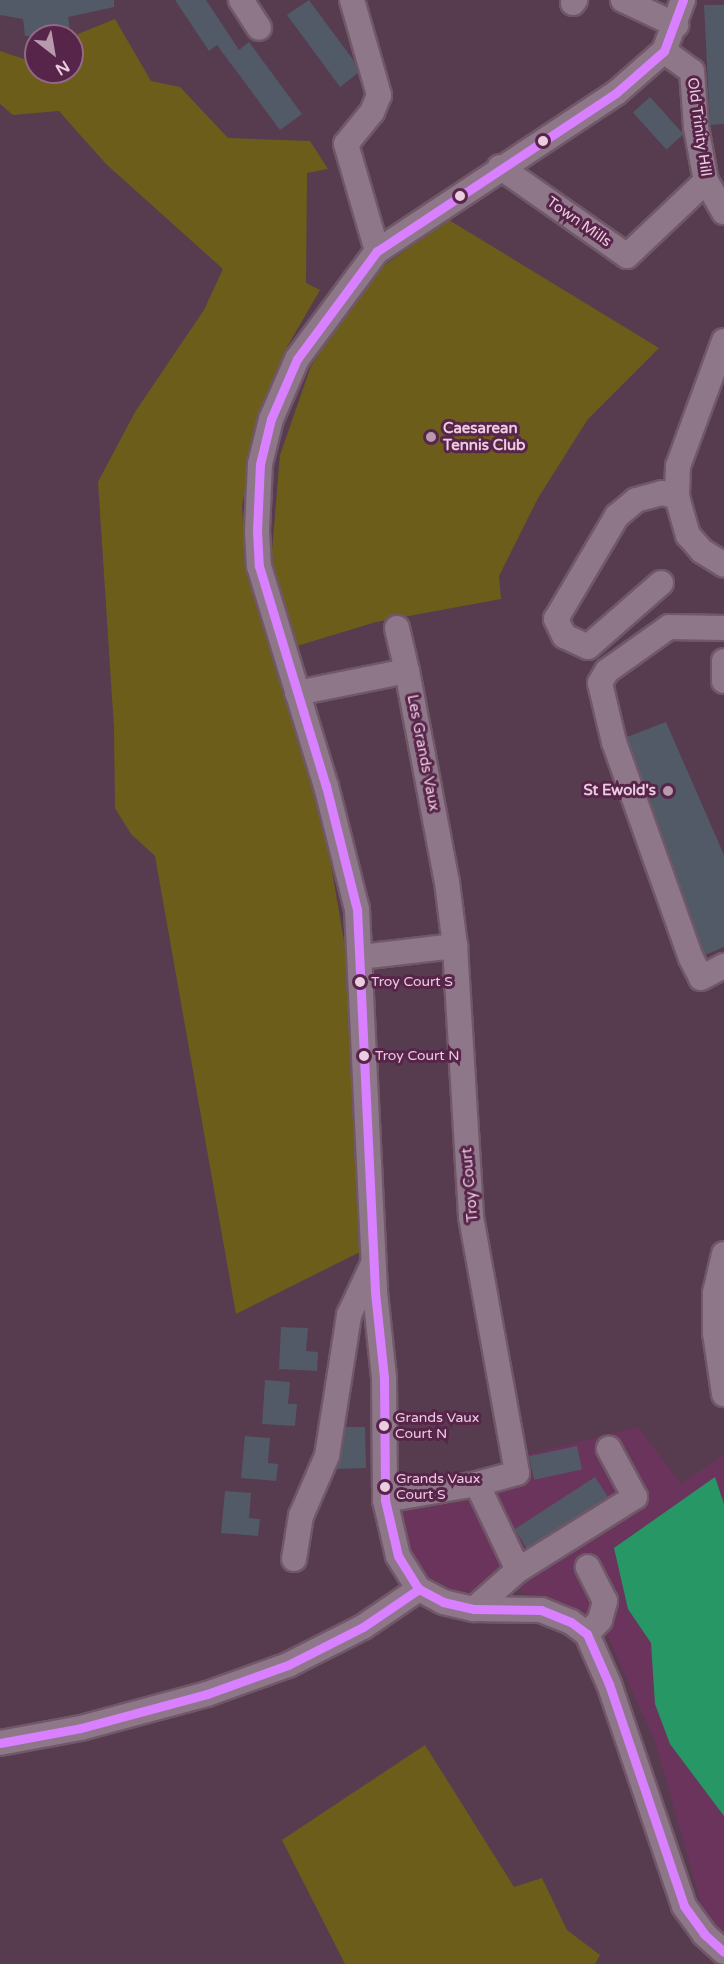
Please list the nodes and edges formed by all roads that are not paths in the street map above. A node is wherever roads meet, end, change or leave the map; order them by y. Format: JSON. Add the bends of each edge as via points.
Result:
{"nodes":[{"id":1,"x":241,"y":0,"type":"edge"},
{"id":2,"x":352,"y":0,"type":"edge"},
{"id":3,"x":623,"y":0,"type":"edge"},
{"id":4,"x":682,"y":0,"type":"edge"},
{"id":5,"x":676,"y":25,"type":"junction"},
{"id":6,"x":259,"y":28,"type":"dead end"},
{"id":7,"x":664,"y":51,"type":"junction"},
{"id":8,"x":500,"y":167,"type":"junction"},
{"id":9,"x":706,"y":182,"type":"junction"},
{"id":10,"x":724,"y":212,"type":"edge"},
{"id":11,"x":377,"y":251,"type":"junction"},
{"id":12,"x":724,"y":341,"type":"edge"},
{"id":13,"x":676,"y":497,"type":"junction"},
{"id":14,"x":724,"y":565,"type":"edge"},
{"id":15,"x":661,"y":583,"type":"dead end"},
{"id":16,"x":397,"y":628,"type":"dead end"},
{"id":17,"x":724,"y":628,"type":"edge"},
{"id":18,"x":724,"y":661,"type":"edge"},
{"id":19,"x":407,"y":671,"type":"junction"},
{"id":20,"x":724,"y":681,"type":"edge"},
{"id":21,"x":297,"y":693,"type":"junction"},
{"id":22,"x":455,"y":946,"type":"junction"},
{"id":23,"x":361,"y":957,"type":"junction"},
{"id":24,"x":724,"y":966,"type":"edge"},
{"id":25,"x":724,"y":1254,"type":"edge"},
{"id":26,"x":374,"y":1262,"type":"junction"},
{"id":27,"x":724,"y":1394,"type":"edge"},
{"id":28,"x":609,"y":1449,"type":"dead end"},
{"id":29,"x":477,"y":1485,"type":"junction"},
{"id":30,"x":385,"y":1500,"type":"junction"},
{"id":31,"x":294,"y":1559,"type":"dead end"},
{"id":32,"x":588,"y":1567,"type":"dead end"},
{"id":33,"x":518,"y":1570,"type":"junction"},
{"id":34,"x":419,"y":1589,"type":"junction"},
{"id":35,"x":474,"y":1609,"type":"junction"},
{"id":36,"x":587,"y":1634,"type":"junction"},
{"id":37,"x":0,"y":1743,"type":"edge"},
{"id":38,"x":724,"y":1952,"type":"edge"}],
"edges":[{"from":1,"to":6,"type":"street"},
{"from":2,"to":11,"type":"street","via":[[379,95],[372,112],[346,144]]},
{"from":3,"to":5,"type":"street"},
{"from":4,"to":5,"type":"street"},
{"from":5,"to":7,"type":"street"},
{"from":7,"to":8,"type":"street","via":[[616,93]]},
{"from":7,"to":9,"type":"street","name":"Old Trinity Hill","via":[[692,71],[696,127]]},
{"from":8,"to":9,"type":"street","name":"Town Mills","via":[[627,256]]},
{"from":8,"to":11,"type":"street"},
{"from":9,"to":10,"type":"street","name":"Old Trinity Hill"},
{"from":11,"to":21,"type":"street","via":[[297,359],[271,419],[260,464],[256,496],[259,566]]},
{"from":12,"to":13,"type":"street","via":[[678,466]]},
{"from":13,"to":14,"type":"street","via":[[687,535]]},
{"from":13,"to":15,"type":"street","via":[[662,493],[636,500],[618,516],[556,619],[564,636],[588,647]]},
{"from":16,"to":19,"type":"street","name":"Les Grands Vaux"},
{"from":17,"to":24,"type":"street","via":[[669,627],[608,671],[600,684],[614,742],[690,958],[701,978]]},
{"from":18,"to":20,"type":"street"},
{"from":19,"to":21,"type":"street"},
{"from":19,"to":22,"type":"street","name":"Les Grands Vaux","via":[[447,882]]},
{"from":21,"to":23,"type":"street","via":[[342,847],[357,909]]},
{"from":22,"to":23,"type":"street"},
{"from":22,"to":29,"type":"street","name":"Troy Court","via":[[471,1217],[518,1473]]},
{"from":23,"to":26,"type":"street"},
{"from":25,"to":27,"type":"street","via":[[716,1293],[715,1332]]},
{"from":26,"to":30,"type":"street","via":[[384,1378]]},
{"from":26,"to":31,"type":"street","via":[[349,1315],[327,1456],[301,1516]]},
{"from":28,"to":33,"type":"street","via":[[635,1497]]},
{"from":29,"to":30,"type":"street"},
{"from":29,"to":33,"type":"street"},
{"from":30,"to":34,"type":"street","via":[[398,1556]]},
{"from":32,"to":36,"type":"street","via":[[605,1601],[600,1620]]},
{"from":33,"to":35,"type":"street"},
{"from":34,"to":35,"type":"street","via":[[443,1602]]},
{"from":34,"to":37,"type":"street","via":[[363,1627],[288,1665],[207,1694],[81,1728]]},
{"from":35,"to":36,"type":"street","via":[[542,1610],[571,1622]]},
{"from":36,"to":38,"type":"street","via":[[609,1684],[684,1906],[704,1934]]}]}
